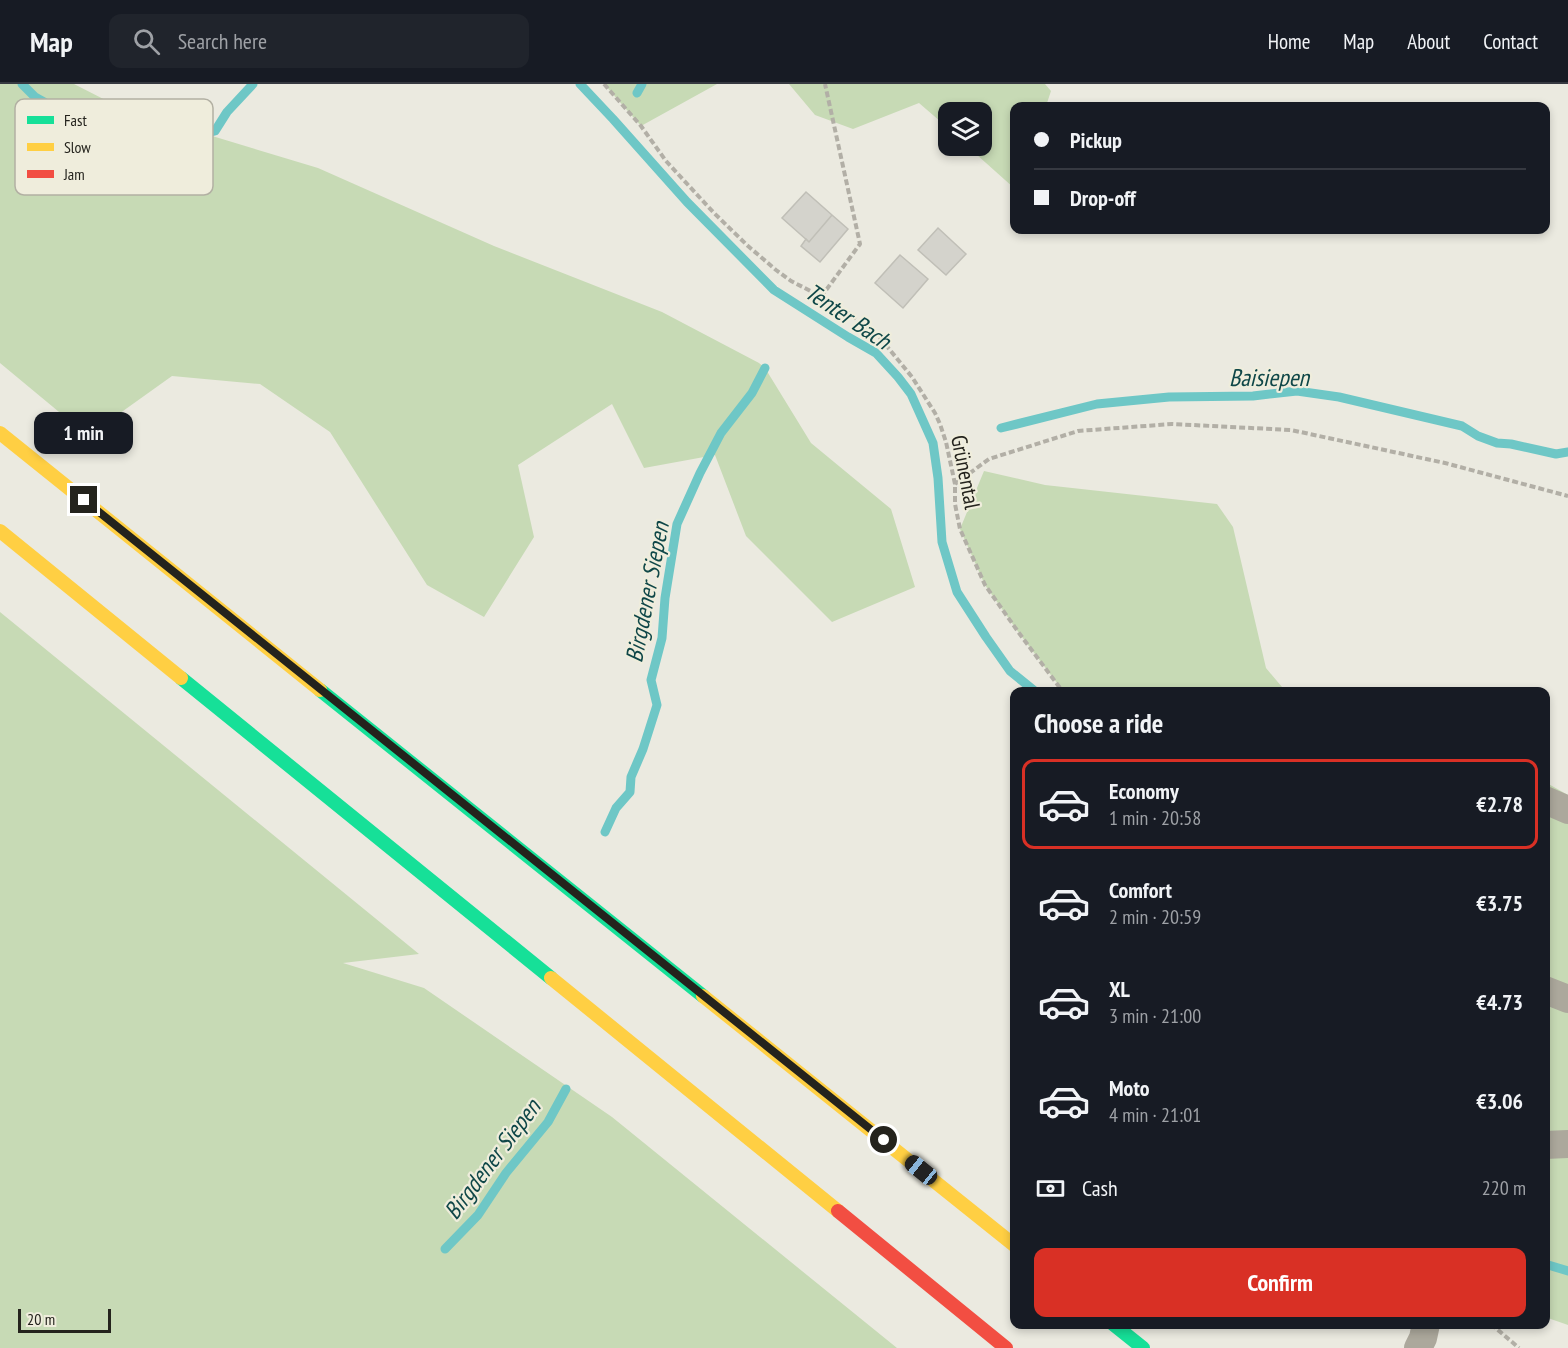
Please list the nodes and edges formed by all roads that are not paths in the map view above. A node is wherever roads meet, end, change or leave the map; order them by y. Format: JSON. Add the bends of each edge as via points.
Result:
{"nodes":[{"id":1,"x":0,"y":432,"type":"edge"},
{"id":2,"x":0,"y":531,"type":"edge"},
{"id":3,"x":1550,"y":802,"type":"edge"},
{"id":4,"x":1568,"y":810,"type":"edge"},
{"id":5,"x":1550,"y":992,"type":"edge"},
{"id":6,"x":1568,"y":999,"type":"edge"},
{"id":7,"x":1568,"y":1144,"type":"edge"},
{"id":8,"x":1550,"y":1145,"type":"edge"},
{"id":9,"x":1010,"y":1242,"type":"edge"},
{"id":10,"x":1119,"y":1329,"type":"edge"},
{"id":11,"x":1425,"y":1329,"type":"edge"},
{"id":12,"x":1006,"y":1348,"type":"edge"},
{"id":13,"x":1143,"y":1348,"type":"edge"},
{"id":14,"x":1418,"y":1348,"type":"edge"}],
"edges":[{"from":1,"to":9,"type":"highway"},
{"from":2,"to":12,"type":"highway"},
{"from":3,"to":4,"type":"street"},
{"from":5,"to":6,"type":"street"},
{"from":7,"to":8,"type":"street"},
{"from":10,"to":13,"type":"highway"},
{"from":11,"to":14,"type":"street"}]}
